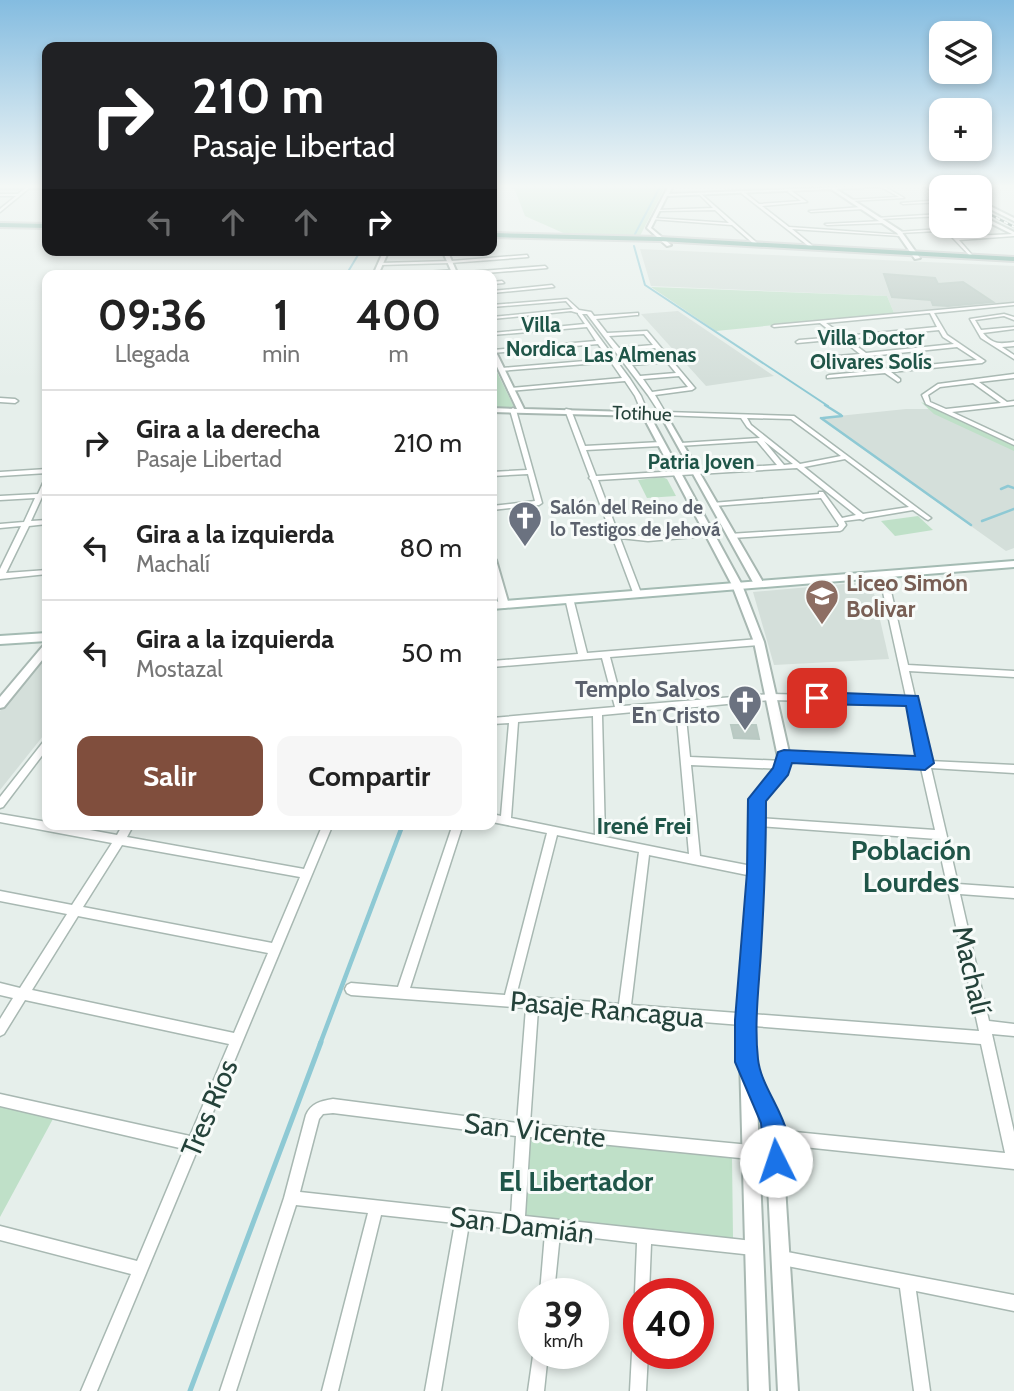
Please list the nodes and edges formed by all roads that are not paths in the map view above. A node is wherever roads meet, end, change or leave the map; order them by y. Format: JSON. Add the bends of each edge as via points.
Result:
{"nodes":[{"id":1,"x":818,"y":250,"type":"edge"},
{"id":2,"x":850,"y":250,"type":"edge"},
{"id":3,"x":912,"y":250,"type":"edge"},
{"id":4,"x":966,"y":250,"type":"edge"},
{"id":5,"x":915,"y":255,"type":"junction"},
{"id":6,"x":384,"y":256,"type":"edge"},
{"id":7,"x":446,"y":256,"type":"edge"},
{"id":8,"x":527,"y":256,"type":"dead end"},
{"id":9,"x":971,"y":256,"type":"junction"},
{"id":10,"x":449,"y":261,"type":"junction"},
{"id":11,"x":1014,"y":261,"type":"edge"},
{"id":12,"x":380,"y":264,"type":"junction"},
{"id":13,"x":545,"y":267,"type":"dead end"},
{"id":14,"x":377,"y":270,"type":"edge"},
{"id":15,"x":454,"y":270,"type":"edge"},
{"id":16,"x":497,"y":270,"type":"edge"},
{"id":17,"x":497,"y":282,"type":"edge"},
{"id":18,"x":502,"y":282,"type":"dead end"},
{"id":19,"x":552,"y":286,"type":"dead end"},
{"id":20,"x":497,"y":292,"type":"edge"},
{"id":21,"x":1014,"y":304,"type":"edge"},
{"id":22,"x":497,"y":306,"type":"edge"},
{"id":23,"x":579,"y":311,"type":"junction"},
{"id":24,"x":931,"y":311,"type":"junction"},
{"id":25,"x":636,"y":314,"type":"dead end"},
{"id":26,"x":591,"y":316,"type":"junction"},
{"id":27,"x":497,"y":318,"type":"edge"},
{"id":28,"x":1014,"y":319,"type":"edge"},
{"id":29,"x":822,"y":322,"type":"junction"},
{"id":30,"x":589,"y":325,"type":"junction"},
{"id":31,"x":774,"y":326,"type":"dead end"},
{"id":32,"x":940,"y":328,"type":"junction"},
{"id":33,"x":1014,"y":328,"type":"edge"},
{"id":34,"x":979,"y":332,"type":"junction"},
{"id":35,"x":497,"y":334,"type":"edge"},
{"id":36,"x":607,"y":335,"type":"junction"},
{"id":37,"x":843,"y":338,"type":"junction"},
{"id":38,"x":600,"y":342,"type":"junction"},
{"id":39,"x":799,"y":342,"type":"dead end"},
{"id":40,"x":1014,"y":344,"type":"edge"},
{"id":41,"x":959,"y":345,"type":"junction"},
{"id":42,"x":657,"y":346,"type":"junction"},
{"id":43,"x":996,"y":346,"type":"junction"},
{"id":44,"x":619,"y":350,"type":"junction"},
{"id":45,"x":497,"y":351,"type":"edge"},
{"id":46,"x":865,"y":355,"type":"junction"},
{"id":47,"x":1014,"y":357,"type":"edge"},
{"id":48,"x":497,"y":360,"type":"edge"},
{"id":49,"x":612,"y":360,"type":"junction"},
{"id":50,"x":668,"y":360,"type":"junction"},
{"id":51,"x":815,"y":360,"type":"dead end"},
{"id":52,"x":629,"y":364,"type":"junction"},
{"id":53,"x":502,"y":370,"type":"junction"},
{"id":54,"x":887,"y":372,"type":"junction"},
{"id":55,"x":681,"y":374,"type":"junction"},
{"id":56,"x":1014,"y":376,"type":"edge"},
{"id":57,"x":829,"y":377,"type":"dead end"},
{"id":58,"x":639,"y":378,"type":"junction"},
{"id":59,"x":627,"y":379,"type":"junction"},
{"id":60,"x":898,"y":380,"type":"dead end"},
{"id":61,"x":974,"y":381,"type":"junction"},
{"id":62,"x":511,"y":390,"type":"junction"},
{"id":63,"x":651,"y":394,"type":"junction"},
{"id":64,"x":0,"y":400,"type":"edge"},
{"id":65,"x":15,"y":401,"type":"dead end"},
{"id":66,"x":1014,"y":403,"type":"edge"},
{"id":67,"x":1006,"y":404,"type":"junction"},
{"id":68,"x":497,"y":410,"type":"edge"},
{"id":69,"x":517,"y":410,"type":"junction"},
{"id":70,"x":568,"y":410,"type":"junction"},
{"id":71,"x":944,"y":411,"type":"junction"},
{"id":72,"x":645,"y":413,"type":"junction"},
{"id":73,"x":663,"y":414,"type":"junction"},
{"id":74,"x":743,"y":416,"type":"junction"},
{"id":75,"x":1014,"y":432,"type":"edge"},
{"id":76,"x":997,"y":435,"type":"junction"},
{"id":77,"x":762,"y":439,"type":"junction"},
{"id":78,"x":1014,"y":443,"type":"edge"},
{"id":79,"x":661,"y":444,"type":"junction"},
{"id":80,"x":681,"y":445,"type":"junction"},
{"id":81,"x":582,"y":448,"type":"junction"},
{"id":82,"x":845,"y":457,"type":"junction"},
{"id":83,"x":799,"y":466,"type":"junction"},
{"id":84,"x":782,"y":467,"type":"junction"},
{"id":85,"x":42,"y":471,"type":"edge"},
{"id":86,"x":531,"y":471,"type":"junction"},
{"id":87,"x":696,"y":472,"type":"junction"},
{"id":88,"x":676,"y":473,"type":"junction"},
{"id":89,"x":0,"y":474,"type":"edge"},
{"id":90,"x":497,"y":474,"type":"edge"},
{"id":91,"x":810,"y":475,"type":"junction"},
{"id":92,"x":592,"y":478,"type":"junction"},
{"id":93,"x":42,"y":496,"type":"edge"},
{"id":94,"x":824,"y":496,"type":"junction"},
{"id":95,"x":0,"y":498,"type":"edge"},
{"id":96,"x":42,"y":498,"type":"edge"},
{"id":97,"x":714,"y":504,"type":"junction"},
{"id":98,"x":497,"y":507,"type":"edge"},
{"id":99,"x":914,"y":508,"type":"junction"},
{"id":100,"x":863,"y":518,"type":"junction"},
{"id":101,"x":928,"y":518,"type":"dead end"},
{"id":102,"x":841,"y":520,"type":"junction"},
{"id":103,"x":42,"y":523,"type":"edge"},
{"id":104,"x":26,"y":524,"type":"junction"},
{"id":105,"x":0,"y":526,"type":"edge"},
{"id":106,"x":694,"y":535,"type":"dead end"},
{"id":107,"x":615,"y":536,"type":"junction"},
{"id":108,"x":732,"y":536,"type":"junction"},
{"id":109,"x":0,"y":553,"type":"edge"},
{"id":110,"x":12,"y":553,"type":"junction"},
{"id":111,"x":1014,"y":564,"type":"edge"},
{"id":112,"x":42,"y":572,"type":"edge"},
{"id":113,"x":883,"y":574,"type":"junction"},
{"id":114,"x":0,"y":576,"type":"edge"},
{"id":115,"x":759,"y":584,"type":"junction"},
{"id":116,"x":737,"y":585,"type":"junction"},
{"id":117,"x":637,"y":593,"type":"junction"},
{"id":118,"x":569,"y":598,"type":"junction"},
{"id":119,"x":498,"y":605,"type":"edge"},
{"id":120,"x":42,"y":636,"type":"edge"},
{"id":121,"x":0,"y":640,"type":"edge"},
{"id":122,"x":759,"y":642,"type":"junction"},
{"id":123,"x":42,"y":654,"type":"edge"},
{"id":124,"x":605,"y":654,"type":"junction"},
{"id":125,"x":583,"y":656,"type":"junction"},
{"id":126,"x":497,"y":664,"type":"edge"},
{"id":127,"x":906,"y":668,"type":"junction"},
{"id":128,"x":1014,"y":674,"type":"edge"},
{"id":129,"x":770,"y":697,"type":"junction"},
{"id":130,"x":913,"y":700,"type":"junction"},
{"id":131,"x":0,"y":704,"type":"edge"},
{"id":132,"x":680,"y":705,"type":"junction"},
{"id":133,"x":620,"y":710,"type":"junction"},
{"id":134,"x":597,"y":712,"type":"junction"},
{"id":135,"x":514,"y":719,"type":"junction"},
{"id":136,"x":497,"y":720,"type":"edge"},
{"id":137,"x":42,"y":757,"type":"edge"},
{"id":138,"x":687,"y":761,"type":"junction"},
{"id":139,"x":784,"y":761,"type":"junction"},
{"id":140,"x":925,"y":763,"type":"junction"},
{"id":141,"x":1014,"y":769,"type":"edge"},
{"id":142,"x":0,"y":804,"type":"edge"},
{"id":143,"x":0,"y":818,"type":"edge"},
{"id":144,"x":497,"y":819,"type":"edge"},
{"id":145,"x":506,"y":821,"type":"junction"},
{"id":146,"x":758,"y":822,"type":"junction"},
{"id":147,"x":42,"y":825,"type":"edge"},
{"id":148,"x":69,"y":830,"type":"edge"},
{"id":149,"x":125,"y":830,"type":"edge"},
{"id":150,"x":325,"y":830,"type":"edge"},
{"id":151,"x":456,"y":830,"type":"edge"},
{"id":152,"x":553,"y":830,"type":"junction"},
{"id":153,"x":942,"y":835,"type":"junction"},
{"id":154,"x":120,"y":839,"type":"junction"},
{"id":155,"x":600,"y":840,"type":"junction"},
{"id":156,"x":645,"y":849,"type":"junction"},
{"id":157,"x":695,"y":859,"type":"junction"},
{"id":158,"x":757,"y":872,"type":"junction"},
{"id":159,"x":307,"y":874,"type":"junction"},
{"id":160,"x":954,"y":889,"type":"junction"},
{"id":161,"x":1014,"y":893,"type":"edge"},
{"id":162,"x":0,"y":896,"type":"edge"},
{"id":163,"x":75,"y":911,"type":"junction"},
{"id":164,"x":276,"y":949,"type":"junction"},
{"id":165,"x":0,"y":989,"type":"edge"},
{"id":166,"x":351,"y":989,"type":"dead end"},
{"id":167,"x":402,"y":993,"type":"junction"},
{"id":168,"x":23,"y":994,"type":"junction"},
{"id":169,"x":509,"y":1001,"type":"junction"},
{"id":170,"x":532,"y":1003,"type":"junction"},
{"id":171,"x":624,"y":1010,"type":"junction"},
{"id":172,"x":746,"y":1020,"type":"junction"},
{"id":173,"x":0,"y":1030,"type":"edge"},
{"id":174,"x":1014,"y":1030,"type":"edge"},
{"id":175,"x":986,"y":1033,"type":"junction"},
{"id":176,"x":237,"y":1040,"type":"junction"},
{"id":177,"x":746,"y":1062,"type":"junction"},
{"id":178,"x":0,"y":1100,"type":"edge"},
{"id":179,"x":523,"y":1130,"type":"junction"},
{"id":180,"x":775,"y":1137,"type":"junction"},
{"id":181,"x":194,"y":1143,"type":"junction"},
{"id":182,"x":750,"y":1152,"type":"junction"},
{"id":183,"x":1014,"y":1162,"type":"edge"},
{"id":184,"x":291,"y":1198,"type":"junction"},
{"id":185,"x":376,"y":1208,"type":"junction"},
{"id":186,"x":463,"y":1218,"type":"junction"},
{"id":187,"x":517,"y":1224,"type":"junction"},
{"id":188,"x":553,"y":1228,"type":"junction"},
{"id":189,"x":0,"y":1233,"type":"edge"},
{"id":190,"x":644,"y":1239,"type":"junction"},
{"id":191,"x":753,"y":1248,"type":"junction"},
{"id":192,"x":782,"y":1258,"type":"junction"},
{"id":193,"x":140,"y":1269,"type":"junction"},
{"id":194,"x":548,"y":1278,"type":"edge"},
{"id":195,"x":643,"y":1278,"type":"edge"},
{"id":196,"x":906,"y":1282,"type":"junction"},
{"id":197,"x":1014,"y":1303,"type":"edge"},
{"id":198,"x":538,"y":1369,"type":"edge"},
{"id":199,"x":639,"y":1369,"type":"edge"},
{"id":200,"x":89,"y":1391,"type":"edge"},
{"id":201,"x":228,"y":1391,"type":"edge"},
{"id":202,"x":330,"y":1391,"type":"edge"},
{"id":203,"x":433,"y":1391,"type":"edge"},
{"id":204,"x":536,"y":1391,"type":"edge"},
{"id":205,"x":638,"y":1391,"type":"edge"},
{"id":206,"x":759,"y":1391,"type":"edge"},
{"id":207,"x":788,"y":1391,"type":"edge"},
{"id":208,"x":922,"y":1391,"type":"edge"}],
"edges":[{"from":1,"to":5,"type":"main road"},
{"from":2,"to":5,"type":"main road"},
{"from":3,"to":5,"type":"street"},
{"from":4,"to":9,"type":"street"},
{"from":5,"to":9,"type":"main road"},
{"from":5,"to":11,"type":"main road"},
{"from":6,"to":12,"type":"street"},
{"from":7,"to":10,"type":"street"},
{"from":8,"to":10,"type":"street"},
{"from":9,"to":11,"type":"main road"},
{"from":10,"to":12,"type":"street"},
{"from":10,"to":15,"type":"street"},
{"from":12,"to":14,"type":"street"},
{"from":13,"to":16,"type":"street"},
{"from":17,"to":18,"type":"street"},
{"from":19,"to":20,"type":"street"},
{"from":21,"to":24,"type":"street"},
{"from":22,"to":23,"type":"street","via":[[567,300]]},
{"from":23,"to":26,"type":"street"},
{"from":23,"to":27,"type":"street"},
{"from":23,"to":30,"type":"street"},
{"from":24,"to":29,"type":"street"},
{"from":24,"to":32,"type":"street"},
{"from":25,"to":26,"type":"street"},
{"from":26,"to":36,"type":"street"},
{"from":28,"to":34,"type":"street","via":[[1004,315],[972,319]]},
{"from":29,"to":31,"type":"street"},
{"from":29,"to":37,"type":"street"},
{"from":30,"to":35,"type":"street"},
{"from":30,"to":38,"type":"street"},
{"from":32,"to":37,"type":"street"},
{"from":32,"to":41,"type":"street"},
{"from":33,"to":34,"type":"street"},
{"from":34,"to":43,"type":"street"},
{"from":36,"to":42,"type":"street","via":[[645,332]]},
{"from":36,"to":44,"type":"street"},
{"from":37,"to":39,"type":"street"},
{"from":37,"to":46,"type":"street"},
{"from":38,"to":45,"type":"street"},
{"from":38,"to":49,"type":"street"},
{"from":40,"to":43,"type":"street"},
{"from":41,"to":46,"type":"street"},
{"from":41,"to":54,"type":"street","via":[[982,361]]},
{"from":42,"to":44,"type":"street"},
{"from":42,"to":50,"type":"street"},
{"from":43,"to":47,"type":"street"},
{"from":44,"to":52,"type":"street"},
{"from":46,"to":51,"type":"street"},
{"from":46,"to":54,"type":"street"},
{"from":48,"to":53,"type":"street"},
{"from":49,"to":53,"type":"street"},
{"from":49,"to":59,"type":"street"},
{"from":50,"to":52,"type":"street"},
{"from":50,"to":55,"type":"street"},
{"from":52,"to":58,"type":"street"},
{"from":53,"to":62,"type":"street"},
{"from":54,"to":57,"type":"street"},
{"from":54,"to":60,"type":"street"},
{"from":55,"to":58,"type":"street"},
{"from":55,"to":63,"type":"street","via":[[690,390]]},
{"from":56,"to":61,"type":"street"},
{"from":58,"to":63,"type":"street"},
{"from":59,"to":62,"type":"street"},
{"from":59,"to":72,"type":"street"},
{"from":61,"to":67,"type":"street"},
{"from":61,"to":71,"type":"street","via":[[929,390],[925,396],[928,403]]},
{"from":62,"to":69,"type":"street"},
{"from":63,"to":73,"type":"street"},
{"from":64,"to":65,"type":"street"},
{"from":66,"to":67,"type":"street"},
{"from":67,"to":71,"type":"street"},
{"from":68,"to":69,"type":"street","name":"Totihue"},
{"from":69,"to":70,"type":"street","name":"Totihue"},
{"from":69,"to":86,"type":"street"},
{"from":70,"to":72,"type":"street","name":"Totihue"},
{"from":70,"to":81,"type":"street"},
{"from":71,"to":76,"type":"street"},
{"from":72,"to":73,"type":"street","name":"Totihue"},
{"from":72,"to":79,"type":"street"},
{"from":73,"to":74,"type":"street","name":"Totihue"},
{"from":73,"to":80,"type":"street"},
{"from":74,"to":77,"type":"street"},
{"from":74,"to":82,"type":"street","name":"Totihue","via":[[792,417]]},
{"from":75,"to":76,"type":"street"},
{"from":76,"to":78,"type":"street"},
{"from":77,"to":80,"type":"street"},
{"from":77,"to":83,"type":"street"},
{"from":77,"to":84,"type":"street"},
{"from":79,"to":81,"type":"street"},
{"from":79,"to":88,"type":"street"},
{"from":80,"to":87,"type":"street"},
{"from":81,"to":92,"type":"street"},
{"from":82,"to":83,"type":"street"},
{"from":82,"to":99,"type":"street"},
{"from":83,"to":84,"type":"street"},
{"from":83,"to":91,"type":"street"},
{"from":84,"to":87,"type":"street"},
{"from":85,"to":89,"type":"street"},
{"from":86,"to":90,"type":"street"},
{"from":86,"to":98,"type":"street","via":[[539,503]]},
{"from":87,"to":88,"type":"street"},
{"from":87,"to":97,"type":"street"},
{"from":88,"to":92,"type":"street"},
{"from":88,"to":116,"type":"street"},
{"from":91,"to":94,"type":"street"},
{"from":91,"to":100,"type":"street"},
{"from":92,"to":107,"type":"street"},
{"from":93,"to":95,"type":"street"},
{"from":94,"to":97,"type":"street"},
{"from":94,"to":102,"type":"street"},
{"from":96,"to":104,"type":"street"},
{"from":97,"to":108,"type":"street"},
{"from":99,"to":100,"type":"street"},
{"from":99,"to":101,"type":"street"},
{"from":100,"to":102,"type":"street"},
{"from":102,"to":108,"type":"street","via":[[840,529]]},
{"from":103,"to":104,"type":"street"},
{"from":104,"to":105,"type":"street"},
{"from":104,"to":110,"type":"street"},
{"from":106,"to":107,"type":"street"},
{"from":107,"to":117,"type":"street"},
{"from":108,"to":115,"type":"street"},
{"from":109,"to":110,"type":"street"},
{"from":110,"to":114,"type":"street"},
{"from":111,"to":113,"type":"main road"},
{"from":112,"to":114,"type":"street"},
{"from":113,"to":115,"type":"main road"},
{"from":113,"to":127,"type":"street","name":"Machalí"},
{"from":115,"to":116,"type":"main road"},
{"from":116,"to":117,"type":"main road"},
{"from":116,"to":122,"type":"street"},
{"from":117,"to":118,"type":"main road"},
{"from":118,"to":119,"type":"main road"},
{"from":118,"to":125,"type":"street"},
{"from":120,"to":121,"type":"main road"},
{"from":122,"to":124,"type":"street"},
{"from":122,"to":129,"type":"street"},
{"from":123,"to":131,"type":"street"},
{"from":124,"to":125,"type":"street"},
{"from":124,"to":133,"type":"street"},
{"from":125,"to":126,"type":"street"},
{"from":127,"to":128,"type":"street"},
{"from":127,"to":130,"type":"street","name":"Machalí"},
{"from":129,"to":130,"type":"street"},
{"from":129,"to":132,"type":"street"},
{"from":129,"to":139,"type":"street"},
{"from":130,"to":140,"type":"street","name":"Machalí"},
{"from":132,"to":133,"type":"street"},
{"from":132,"to":138,"type":"street"},
{"from":133,"to":134,"type":"street"},
{"from":134,"to":135,"type":"street"},
{"from":134,"to":155,"type":"street"},
{"from":135,"to":136,"type":"street"},
{"from":135,"to":145,"type":"street"},
{"from":137,"to":142,"type":"street"},
{"from":138,"to":139,"type":"street"},
{"from":138,"to":157,"type":"street"},
{"from":139,"to":140,"type":"street"},
{"from":139,"to":146,"type":"street","via":[[758,795]]},
{"from":140,"to":141,"type":"street"},
{"from":140,"to":153,"type":"street","name":"Machalí"},
{"from":143,"to":147,"type":"street"},
{"from":144,"to":145,"type":"street"},
{"from":145,"to":152,"type":"street"},
{"from":146,"to":153,"type":"street"},
{"from":146,"to":158,"type":"street"},
{"from":148,"to":154,"type":"street"},
{"from":149,"to":154,"type":"street"},
{"from":150,"to":159,"type":"street","name":"Tres Ríos"},
{"from":151,"to":167,"type":"street"},
{"from":152,"to":155,"type":"street"},
{"from":152,"to":169,"type":"street"},
{"from":153,"to":160,"type":"street","name":"Machalí"},
{"from":154,"to":159,"type":"street"},
{"from":154,"to":163,"type":"street"},
{"from":155,"to":156,"type":"street"},
{"from":156,"to":157,"type":"street"},
{"from":156,"to":171,"type":"street"},
{"from":157,"to":158,"type":"street"},
{"from":158,"to":172,"type":"street"},
{"from":159,"to":164,"type":"street","name":"Tres Ríos"},
{"from":160,"to":161,"type":"street"},
{"from":160,"to":175,"type":"street","name":"Machalí"},
{"from":162,"to":163,"type":"street"},
{"from":163,"to":164,"type":"street"},
{"from":163,"to":168,"type":"street"},
{"from":164,"to":176,"type":"street","name":"Tres Ríos"},
{"from":165,"to":168,"type":"street"},
{"from":166,"to":167,"type":"street","name":"Pasaje Rancagua"},
{"from":167,"to":169,"type":"street","name":"Pasaje Rancagua"},
{"from":168,"to":173,"type":"street"},
{"from":168,"to":176,"type":"street"},
{"from":169,"to":170,"type":"street","name":"Pasaje Rancagua"},
{"from":170,"to":171,"type":"street","name":"Pasaje Rancagua"},
{"from":170,"to":179,"type":"street"},
{"from":171,"to":172,"type":"street","name":"Pasaje Rancagua"},
{"from":172,"to":175,"type":"street","name":"Pasaje Rancagua"},
{"from":172,"to":177,"type":"street"},
{"from":174,"to":175,"type":"street","name":"Pasaje Rancagua"},
{"from":175,"to":183,"type":"street","name":"Machalí"},
{"from":176,"to":181,"type":"street","name":"Tres Ríos"},
{"from":177,"to":180,"type":"street"},
{"from":177,"to":182,"type":"street"},
{"from":178,"to":181,"type":"street"},
{"from":179,"to":182,"type":"street","name":"San Vicente"},
{"from":179,"to":184,"type":"street","name":"San Vicente","via":[[320,1108],[313,1115]]},
{"from":179,"to":187,"type":"street"},
{"from":180,"to":183,"type":"street"},
{"from":180,"to":192,"type":"street"},
{"from":181,"to":193,"type":"street","name":"Tres Ríos"},
{"from":182,"to":191,"type":"street"},
{"from":184,"to":185,"type":"street","name":"San Damián"},
{"from":184,"to":201,"type":"street"},
{"from":185,"to":186,"type":"street","name":"San Damián"},
{"from":185,"to":202,"type":"street"},
{"from":186,"to":187,"type":"street","name":"San Damián"},
{"from":186,"to":203,"type":"street"},
{"from":187,"to":188,"type":"street","name":"San Damián"},
{"from":188,"to":190,"type":"street","name":"San Damián"},
{"from":188,"to":194,"type":"street"},
{"from":189,"to":193,"type":"street"},
{"from":190,"to":191,"type":"street","name":"San Damián"},
{"from":190,"to":195,"type":"street"},
{"from":191,"to":206,"type":"street"},
{"from":192,"to":196,"type":"street"},
{"from":192,"to":207,"type":"street"},
{"from":193,"to":200,"type":"street","name":"Tres Ríos"},
{"from":196,"to":197,"type":"street"},
{"from":196,"to":208,"type":"street"},
{"from":198,"to":204,"type":"street"},
{"from":199,"to":205,"type":"street"}]}
